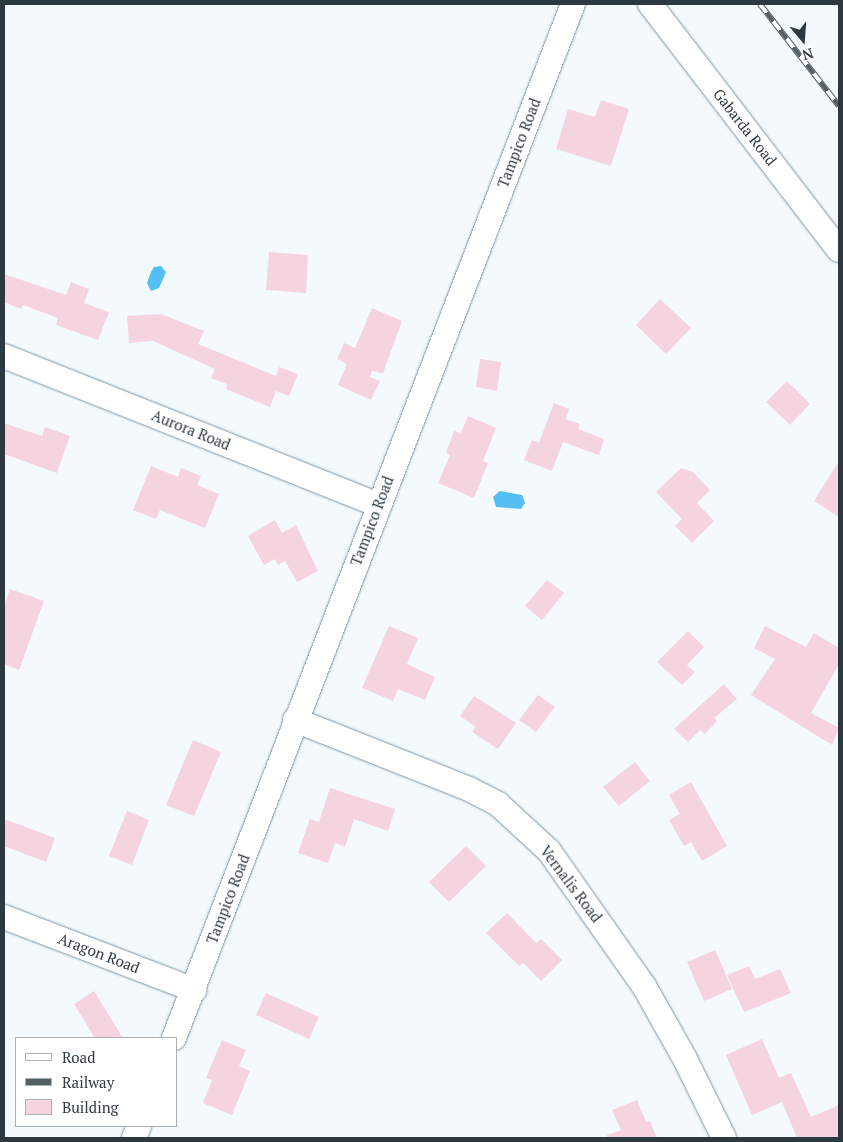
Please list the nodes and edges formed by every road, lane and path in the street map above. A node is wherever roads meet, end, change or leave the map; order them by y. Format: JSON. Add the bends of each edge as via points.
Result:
{"nodes":[{"id":1,"x":573,"y":4,"type":"edge"},
{"id":2,"x":650,"y":4,"type":"edge"},
{"id":3,"x":839,"y":250,"type":"edge"},
{"id":4,"x":4,"y":356,"type":"edge"},
{"id":5,"x":378,"y":505,"type":"junction"},
{"id":6,"x":296,"y":720,"type":"junction"},
{"id":7,"x":4,"y":917,"type":"edge"},
{"id":8,"x":194,"y":990,"type":"junction"},
{"id":9,"x":174,"y":1037,"type":"edge"},
{"id":10,"x":724,"y":1138,"type":"edge"}],
"edges":[{"from":1,"to":5,"type":"street","name":"Tampico Road"},
{"from":2,"to":3,"type":"street","name":"Gabarda Road"},
{"from":4,"to":5,"type":"street","name":"Aurora Road"},
{"from":5,"to":6,"type":"street","name":"Tampico Road"},
{"from":6,"to":8,"type":"street","name":"Tampico Road"},
{"from":6,"to":10,"type":"street","name":"Vernalis Road","via":[[469,789],[498,804],[549,851],[644,986]]},
{"from":7,"to":8,"type":"street","name":"Aragon Road"},
{"from":8,"to":9,"type":"street","name":"Tampico Road"}]}
